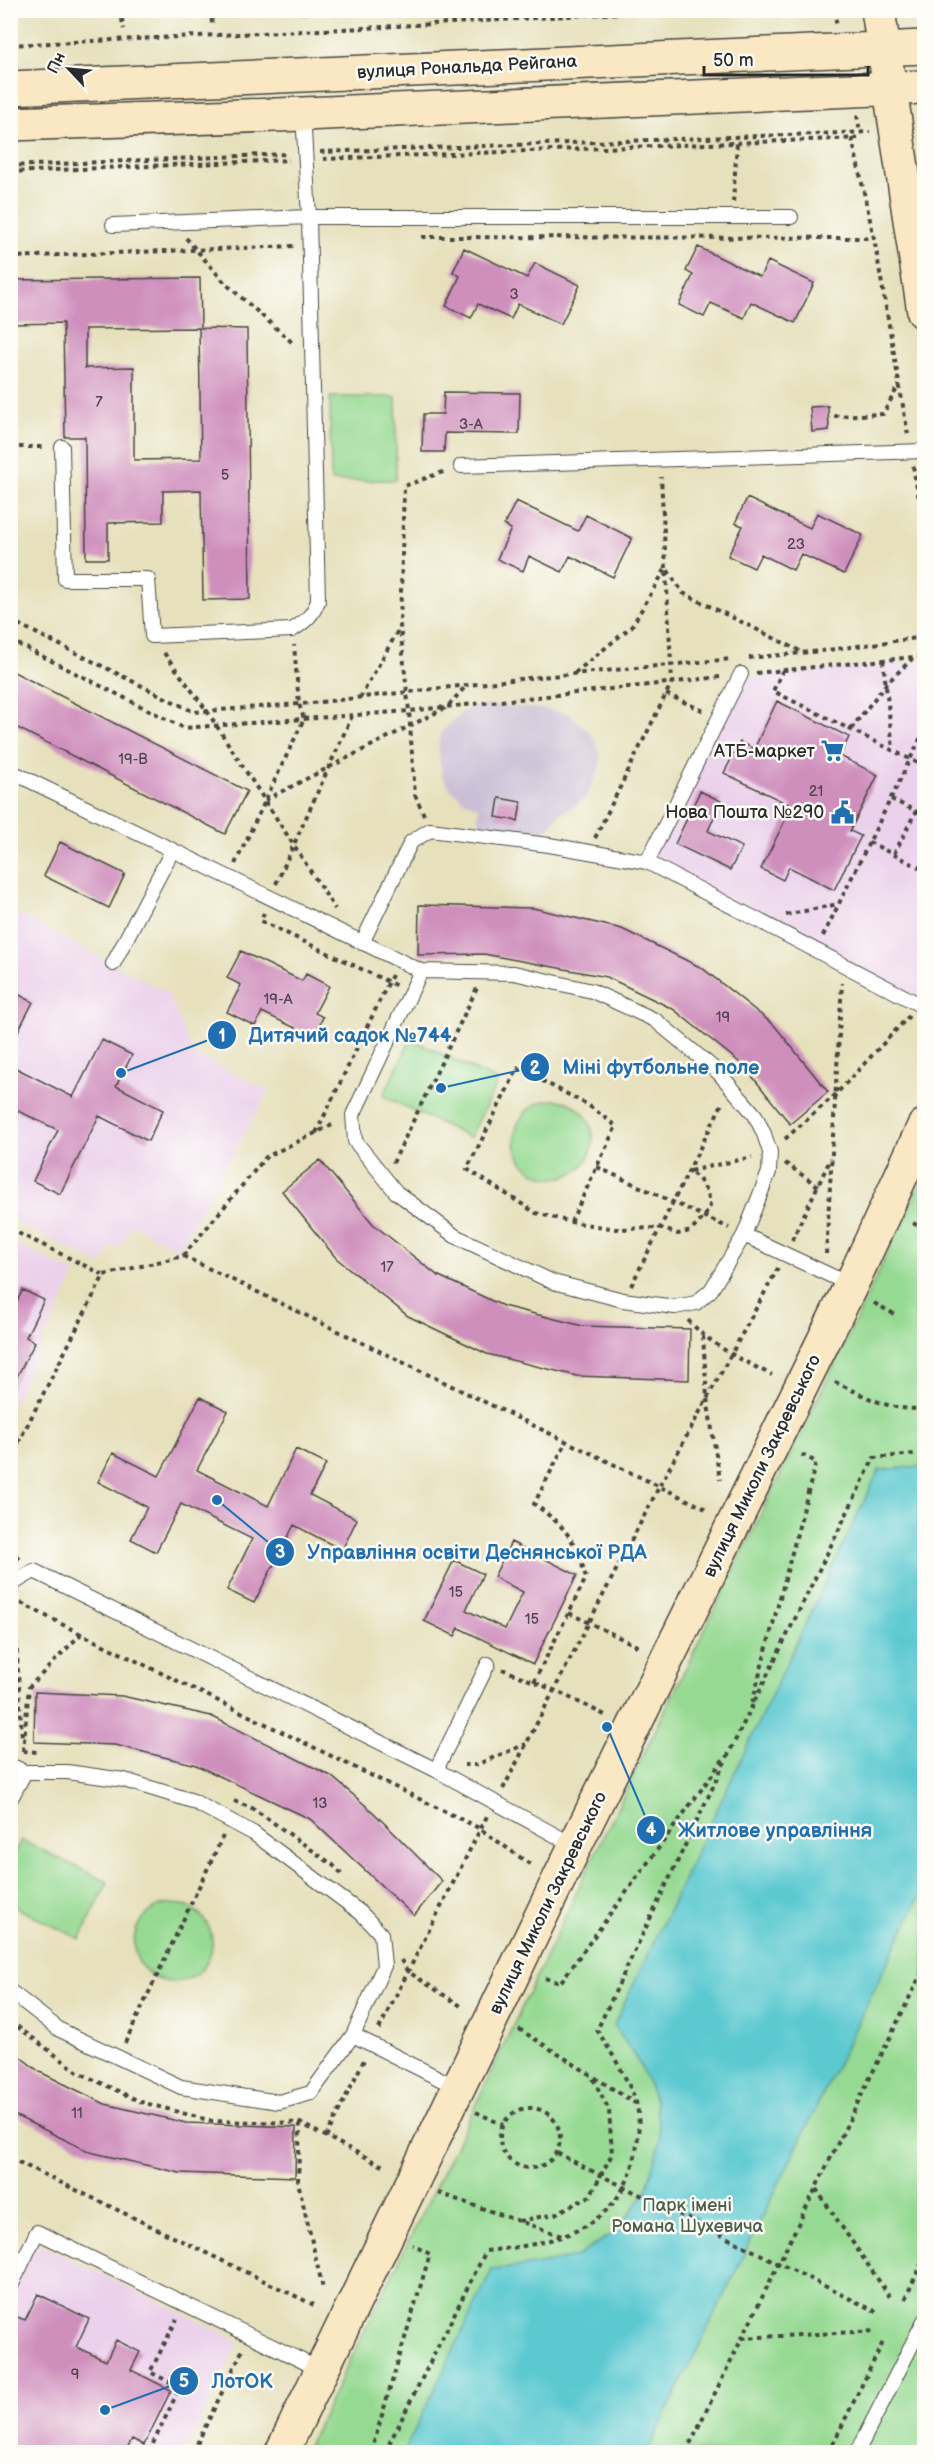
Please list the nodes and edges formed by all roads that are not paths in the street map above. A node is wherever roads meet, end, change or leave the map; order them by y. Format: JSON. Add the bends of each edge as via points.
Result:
{"nodes":[{"id":1,"x":878,"y":10,"type":"edge"},
{"id":2,"x":924,"y":47,"type":"edge"},
{"id":3,"x":884,"y":49,"type":"junction"},
{"id":4,"x":924,"y":87,"type":"edge"},
{"id":5,"x":10,"y":88,"type":"edge"},
{"id":6,"x":890,"y":88,"type":"junction"},
{"id":7,"x":303,"y":114,"type":"junction"},
{"id":8,"x":10,"y":124,"type":"edge"},
{"id":9,"x":309,"y":217,"type":"junction"},
{"id":10,"x":791,"y":217,"type":"dead end"},
{"id":11,"x":113,"y":225,"type":"dead end"},
{"id":12,"x":924,"y":312,"type":"edge"},
{"id":13,"x":62,"y":447,"type":"road end"},
{"id":14,"x":918,"y":452,"type":"edge"},
{"id":15,"x":461,"y":466,"type":"road end"},
{"id":16,"x":741,"y":674,"type":"road end"},
{"id":17,"x":10,"y":771,"type":"edge"},
{"id":18,"x":172,"y":851,"type":"junction"},
{"id":19,"x":647,"y":862,"type":"junction"},
{"id":20,"x":359,"y":941,"type":"junction"},
{"id":21,"x":113,"y":964,"type":"dead end"},
{"id":22,"x":421,"y":971,"type":"junction"},
{"id":23,"x":922,"y":1005,"type":"edge"},
{"id":24,"x":924,"y":1126,"type":"edge"},
{"id":25,"x":744,"y":1235,"type":"junction"},
{"id":26,"x":862,"y":1294,"type":"junction"},
{"id":27,"x":10,"y":1590,"type":"edge"},
{"id":28,"x":488,"y":1664,"type":"road end"},
{"id":29,"x":10,"y":1765,"type":"edge"},
{"id":30,"x":437,"y":1767,"type":"junction"},
{"id":31,"x":25,"y":1772,"type":"junction"},
{"id":32,"x":10,"y":1800,"type":"edge"},
{"id":33,"x":575,"y":1846,"type":"junction"},
{"id":34,"x":10,"y":1991,"type":"edge"},
{"id":35,"x":353,"y":2035,"type":"junction"},
{"id":36,"x":467,"y":2100,"type":"junction"},
{"id":37,"x":10,"y":2288,"type":"edge"},
{"id":38,"x":924,"y":2321,"type":"edge"},
{"id":39,"x":321,"y":2370,"type":"junction"},
{"id":40,"x":282,"y":2452,"type":"edge"},
{"id":41,"x":857,"y":2452,"type":"edge"}],
"edges":[{"from":1,"to":3,"type":"main road"},
{"from":2,"to":3,"type":"main road","name":"вулиця Рональда Рейгана"},
{"from":3,"to":5,"type":"main road","name":"вулиця Рональда Рейгана"},
{"from":3,"to":6,"type":"main road"},
{"from":4,"to":6,"type":"main road"},
{"from":6,"to":7,"type":"main road"},
{"from":6,"to":12,"type":"main road"},
{"from":7,"to":8,"type":"main road"},
{"from":7,"to":9,"type":"lane"},
{"from":9,"to":10,"type":"lane"},
{"from":9,"to":11,"type":"lane"},
{"from":9,"to":13,"type":"lane","via":[[318,600],[304,623],[292,630],[152,636],[148,579],[65,579]]},
{"from":14,"to":15,"type":"lane"},
{"from":16,"to":19,"type":"lane"},
{"from":17,"to":18,"type":"lane"},
{"from":18,"to":20,"type":"lane"},
{"from":18,"to":21,"type":"lane"},
{"from":19,"to":20,"type":"lane","via":[[430,830],[411,842]]},
{"from":19,"to":23,"type":"lane"},
{"from":20,"to":22,"type":"lane"},
{"from":22,"to":25,"type":"lane","via":[[514,973],[592,991],[655,1020],[718,1072],[755,1115],[770,1152],[769,1172]]},
{"from":22,"to":25,"type":"lane","via":[[353,1115],[355,1141],[396,1192],[455,1236],[553,1282],[623,1300],[675,1307],[696,1303],[711,1290]]},
{"from":24,"to":26,"type":"main road","name":"вулиця Миколи Закревського"},
{"from":25,"to":26,"type":"lane"},
{"from":26,"to":33,"type":"main road","name":"вулиця Миколи Закревського"},
{"from":27,"to":30,"type":"lane","via":[[14,1583],[34,1571]]},
{"from":28,"to":30,"type":"lane"},
{"from":29,"to":31,"type":"lane"},
{"from":30,"to":33,"type":"lane"},
{"from":31,"to":32,"type":"lane"},
{"from":31,"to":35,"type":"lane","via":[[67,1772],[124,1780],[193,1801],[253,1833],[362,1913],[381,1934],[384,1966]]},
{"from":33,"to":36,"type":"main road","name":"вулиця Миколи Закревського"},
{"from":34,"to":35,"type":"lane","via":[[60,2030],[181,2087],[279,2102],[312,2093]]},
{"from":35,"to":36,"type":"lane"},
{"from":36,"to":39,"type":"main road","name":"вулиця Миколи Закревського"},
{"from":37,"to":39,"type":"lane","via":[[37,2232]]},
{"from":38,"to":41,"type":"lane"},
{"from":39,"to":40,"type":"main road","name":"вулиця Миколи Закревського"}]}
